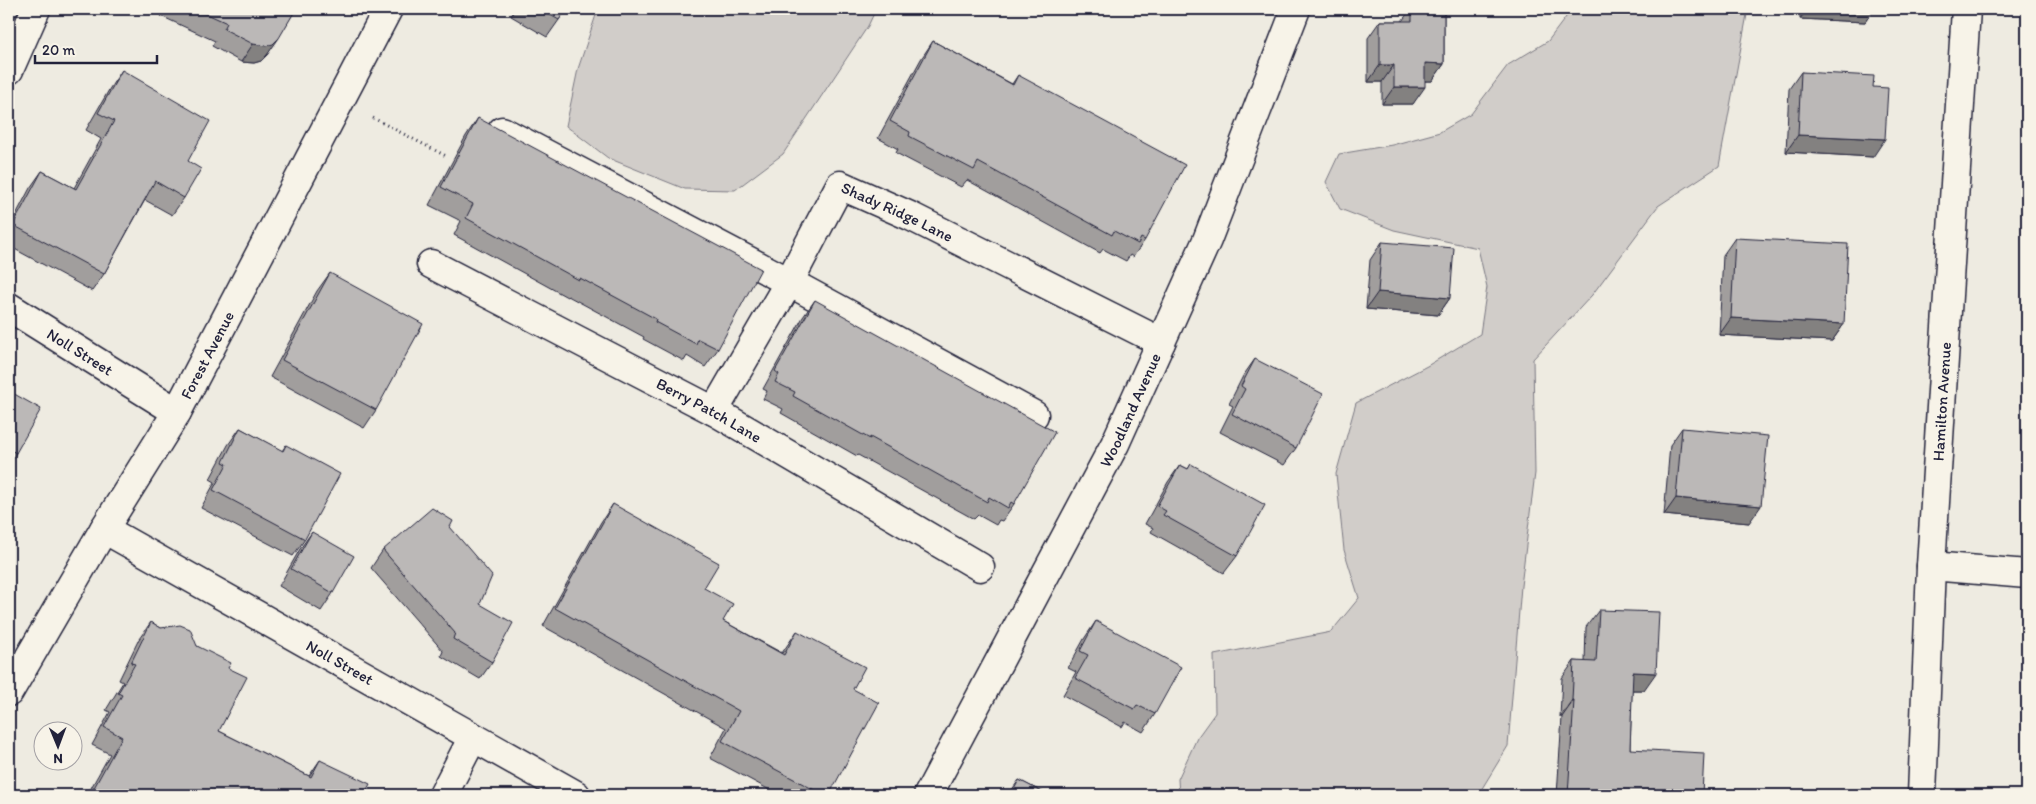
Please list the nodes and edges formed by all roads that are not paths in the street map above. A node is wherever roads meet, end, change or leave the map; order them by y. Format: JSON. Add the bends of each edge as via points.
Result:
{"nodes":[{"id":1,"x":36,"y":9,"type":"edge"},
{"id":2,"x":388,"y":9,"type":"edge"},
{"id":3,"x":1296,"y":9,"type":"edge"},
{"id":4,"x":1966,"y":9,"type":"edge"},
{"id":5,"x":9,"y":70,"type":"edge"},
{"id":6,"x":480,"y":120,"type":"edge"},
{"id":7,"x":431,"y":264,"type":"dead end"},
{"id":8,"x":789,"y":282,"type":"junction"},
{"id":9,"x":9,"y":307,"type":"edge"},
{"id":10,"x":1161,"y":342,"type":"junction"},
{"id":11,"x":714,"y":411,"type":"junction"},
{"id":12,"x":177,"y":412,"type":"junction"},
{"id":13,"x":1034,"y":415,"type":"dead end"},
{"id":14,"x":104,"y":529,"type":"junction"},
{"id":15,"x":1931,"y":566,"type":"junction"},
{"id":16,"x":980,"y":567,"type":"dead end"},
{"id":17,"x":2027,"y":574,"type":"edge"},
{"id":18,"x":9,"y":692,"type":"edge"},
{"id":19,"x":474,"y":737,"type":"junction"},
{"id":20,"x":443,"y":795,"type":"edge"},
{"id":21,"x":576,"y":795,"type":"edge"},
{"id":22,"x":928,"y":795,"type":"edge"},
{"id":23,"x":1922,"y":795,"type":"edge"}],
"edges":[{"from":1,"to":5,"type":"street"},
{"from":2,"to":12,"type":"street","name":"Forest Avenue"},
{"from":3,"to":10,"type":"street","name":"Woodland Avenue","via":[[1207,240]]},
{"from":4,"to":15,"type":"street","name":"Hamilton Avenue"},
{"from":6,"to":8,"type":"street"},
{"from":7,"to":11,"type":"street","name":"Berry Patch Lane"},
{"from":8,"to":10,"type":"street","name":"Shady Ridge Lane","via":[[840,185],[910,216]]},
{"from":8,"to":11,"type":"street","name":"Shady Ridge Lane"},
{"from":8,"to":13,"type":"street"},
{"from":9,"to":12,"type":"street","name":"Noll Street"},
{"from":10,"to":22,"type":"street","name":"Woodland Avenue","via":[[1115,444]]},
{"from":11,"to":16,"type":"street","name":"Berry Patch Lane"},
{"from":12,"to":14,"type":"street","name":"Forest Avenue"},
{"from":14,"to":18,"type":"street","name":"Forest Avenue"},
{"from":14,"to":19,"type":"street","name":"Noll Street"},
{"from":15,"to":17,"type":"street"},
{"from":15,"to":23,"type":"street","name":"Hamilton Avenue"},
{"from":19,"to":20,"type":"street"},
{"from":19,"to":21,"type":"street","name":"Noll Street"}]}
